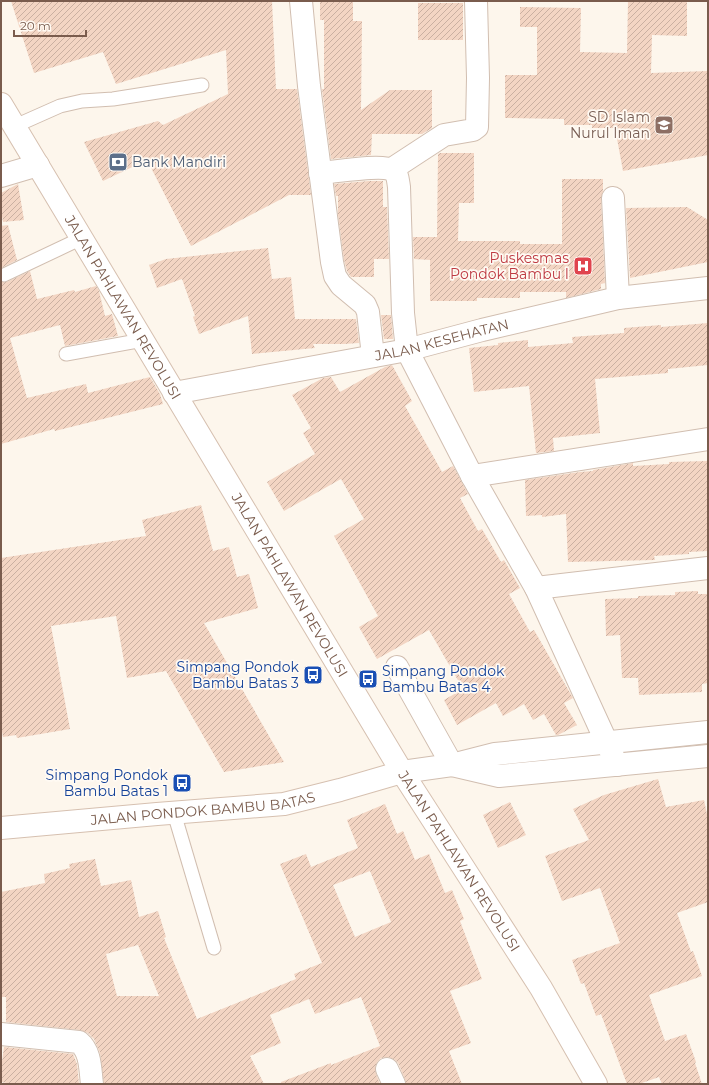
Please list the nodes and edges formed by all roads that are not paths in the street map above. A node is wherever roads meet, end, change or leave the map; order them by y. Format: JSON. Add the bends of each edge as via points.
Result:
{"nodes":[{"id":1,"x":301,"y":1,"type":"edge"},
{"id":2,"x":476,"y":1,"type":"edge"},
{"id":3,"x":202,"y":85,"type":"dead end"},
{"id":4,"x":1,"y":104,"type":"edge"},
{"id":5,"x":15,"y":126,"type":"junction"},
{"id":6,"x":38,"y":165,"type":"junction"},
{"id":7,"x":392,"y":169,"type":"junction"},
{"id":8,"x":320,"y":173,"type":"junction"},
{"id":9,"x":1,"y":176,"type":"edge"},
{"id":10,"x":613,"y":198,"type":"dead end"},
{"id":11,"x":82,"y":238,"type":"junction"},
{"id":12,"x":4,"y":275,"type":"dead end"},
{"id":13,"x":708,"y":288,"type":"edge"},
{"id":14,"x":618,"y":298,"type":"junction"},
{"id":15,"x":142,"y":340,"type":"junction"},
{"id":16,"x":407,"y":350,"type":"junction"},
{"id":17,"x":66,"y":354,"type":"dead end"},
{"id":18,"x":373,"y":356,"type":"junction"},
{"id":19,"x":174,"y":393,"type":"junction"},
{"id":20,"x":708,"y":439,"type":"edge"},
{"id":21,"x":472,"y":476,"type":"junction"},
{"id":22,"x":708,"y":568,"type":"edge"},
{"id":23,"x":536,"y":588,"type":"junction"},
{"id":24,"x":397,"y":667,"type":"dead end"},
{"id":25,"x":708,"y":732,"type":"edge"},
{"id":26,"x":606,"y":742,"type":"junction"},
{"id":27,"x":708,"y":756,"type":"edge"},
{"id":28,"x":452,"y":765,"type":"junction"},
{"id":29,"x":616,"y":765,"type":"junction"},
{"id":30,"x":402,"y":772,"type":"junction"},
{"id":31,"x":174,"y":813,"type":"junction"},
{"id":32,"x":1,"y":828,"type":"edge"},
{"id":33,"x":214,"y":948,"type":"dead end"},
{"id":34,"x":1,"y":1034,"type":"edge"},
{"id":35,"x":92,"y":1084,"type":"edge"},
{"id":36,"x":596,"y":1084,"type":"edge"}],
"edges":[{"from":1,"to":8,"type":"street"},
{"from":2,"to":7,"type":"street","via":[[477,127],[444,135]]},
{"from":3,"to":5,"type":"lane","via":[[67,104]]},
{"from":4,"to":5,"type":"street","name":"JALAN PAHLAWAN REVOLUSI"},
{"from":5,"to":6,"type":"street","name":"JALAN PAHLAWAN REVOLUSI"},
{"from":6,"to":9,"type":"street"},
{"from":6,"to":11,"type":"street","name":"JALAN PAHLAWAN REVOLUSI"},
{"from":7,"to":8,"type":"street","via":[[377,167]]},
{"from":7,"to":16,"type":"street","via":[[397,176],[398,187]]},
{"from":8,"to":18,"type":"street","via":[[335,276],[368,312]]},
{"from":10,"to":14,"type":"street"},
{"from":11,"to":12,"type":"lane"},
{"from":11,"to":15,"type":"street","name":"JALAN PAHLAWAN REVOLUSI"},
{"from":13,"to":14,"type":"street","name":"JALAN KESEHATAN"},
{"from":14,"to":16,"type":"street","name":"JALAN KESEHATAN"},
{"from":15,"to":17,"type":"lane"},
{"from":15,"to":19,"type":"street","name":"JALAN PAHLAWAN REVOLUSI"},
{"from":16,"to":18,"type":"street","name":"JALAN KESEHATAN"},
{"from":16,"to":21,"type":"street"},
{"from":18,"to":19,"type":"street","name":"JALAN KESEHATAN"},
{"from":19,"to":30,"type":"street","name":"JALAN PAHLAWAN REVOLUSI"},
{"from":20,"to":21,"type":"street"},
{"from":21,"to":23,"type":"street"},
{"from":22,"to":23,"type":"street"},
{"from":23,"to":26,"type":"street"},
{"from":24,"to":28,"type":"street"},
{"from":25,"to":26,"type":"street","name":"JALAN PONDOK BAMBU BATAS"},
{"from":26,"to":28,"type":"street","name":"JALAN PONDOK BAMBU BATAS","via":[[496,754]]},
{"from":26,"to":29,"type":"street"},
{"from":27,"to":29,"type":"street"},
{"from":28,"to":29,"type":"street","via":[[499,776]]},
{"from":28,"to":30,"type":"street","name":"JALAN PONDOK BAMBU BATAS"},
{"from":30,"to":31,"type":"street","name":"JALAN PONDOK BAMBU BATAS","via":[[284,804]]},
{"from":30,"to":36,"type":"street","name":"JALAN PAHLAWAN REVOLUSI","via":[[541,988]]},
{"from":31,"to":32,"type":"street","name":"JALAN PONDOK BAMBU BATAS"},
{"from":31,"to":33,"type":"lane"},
{"from":34,"to":35,"type":"street","via":[[79,1042],[88,1054]]}]}
